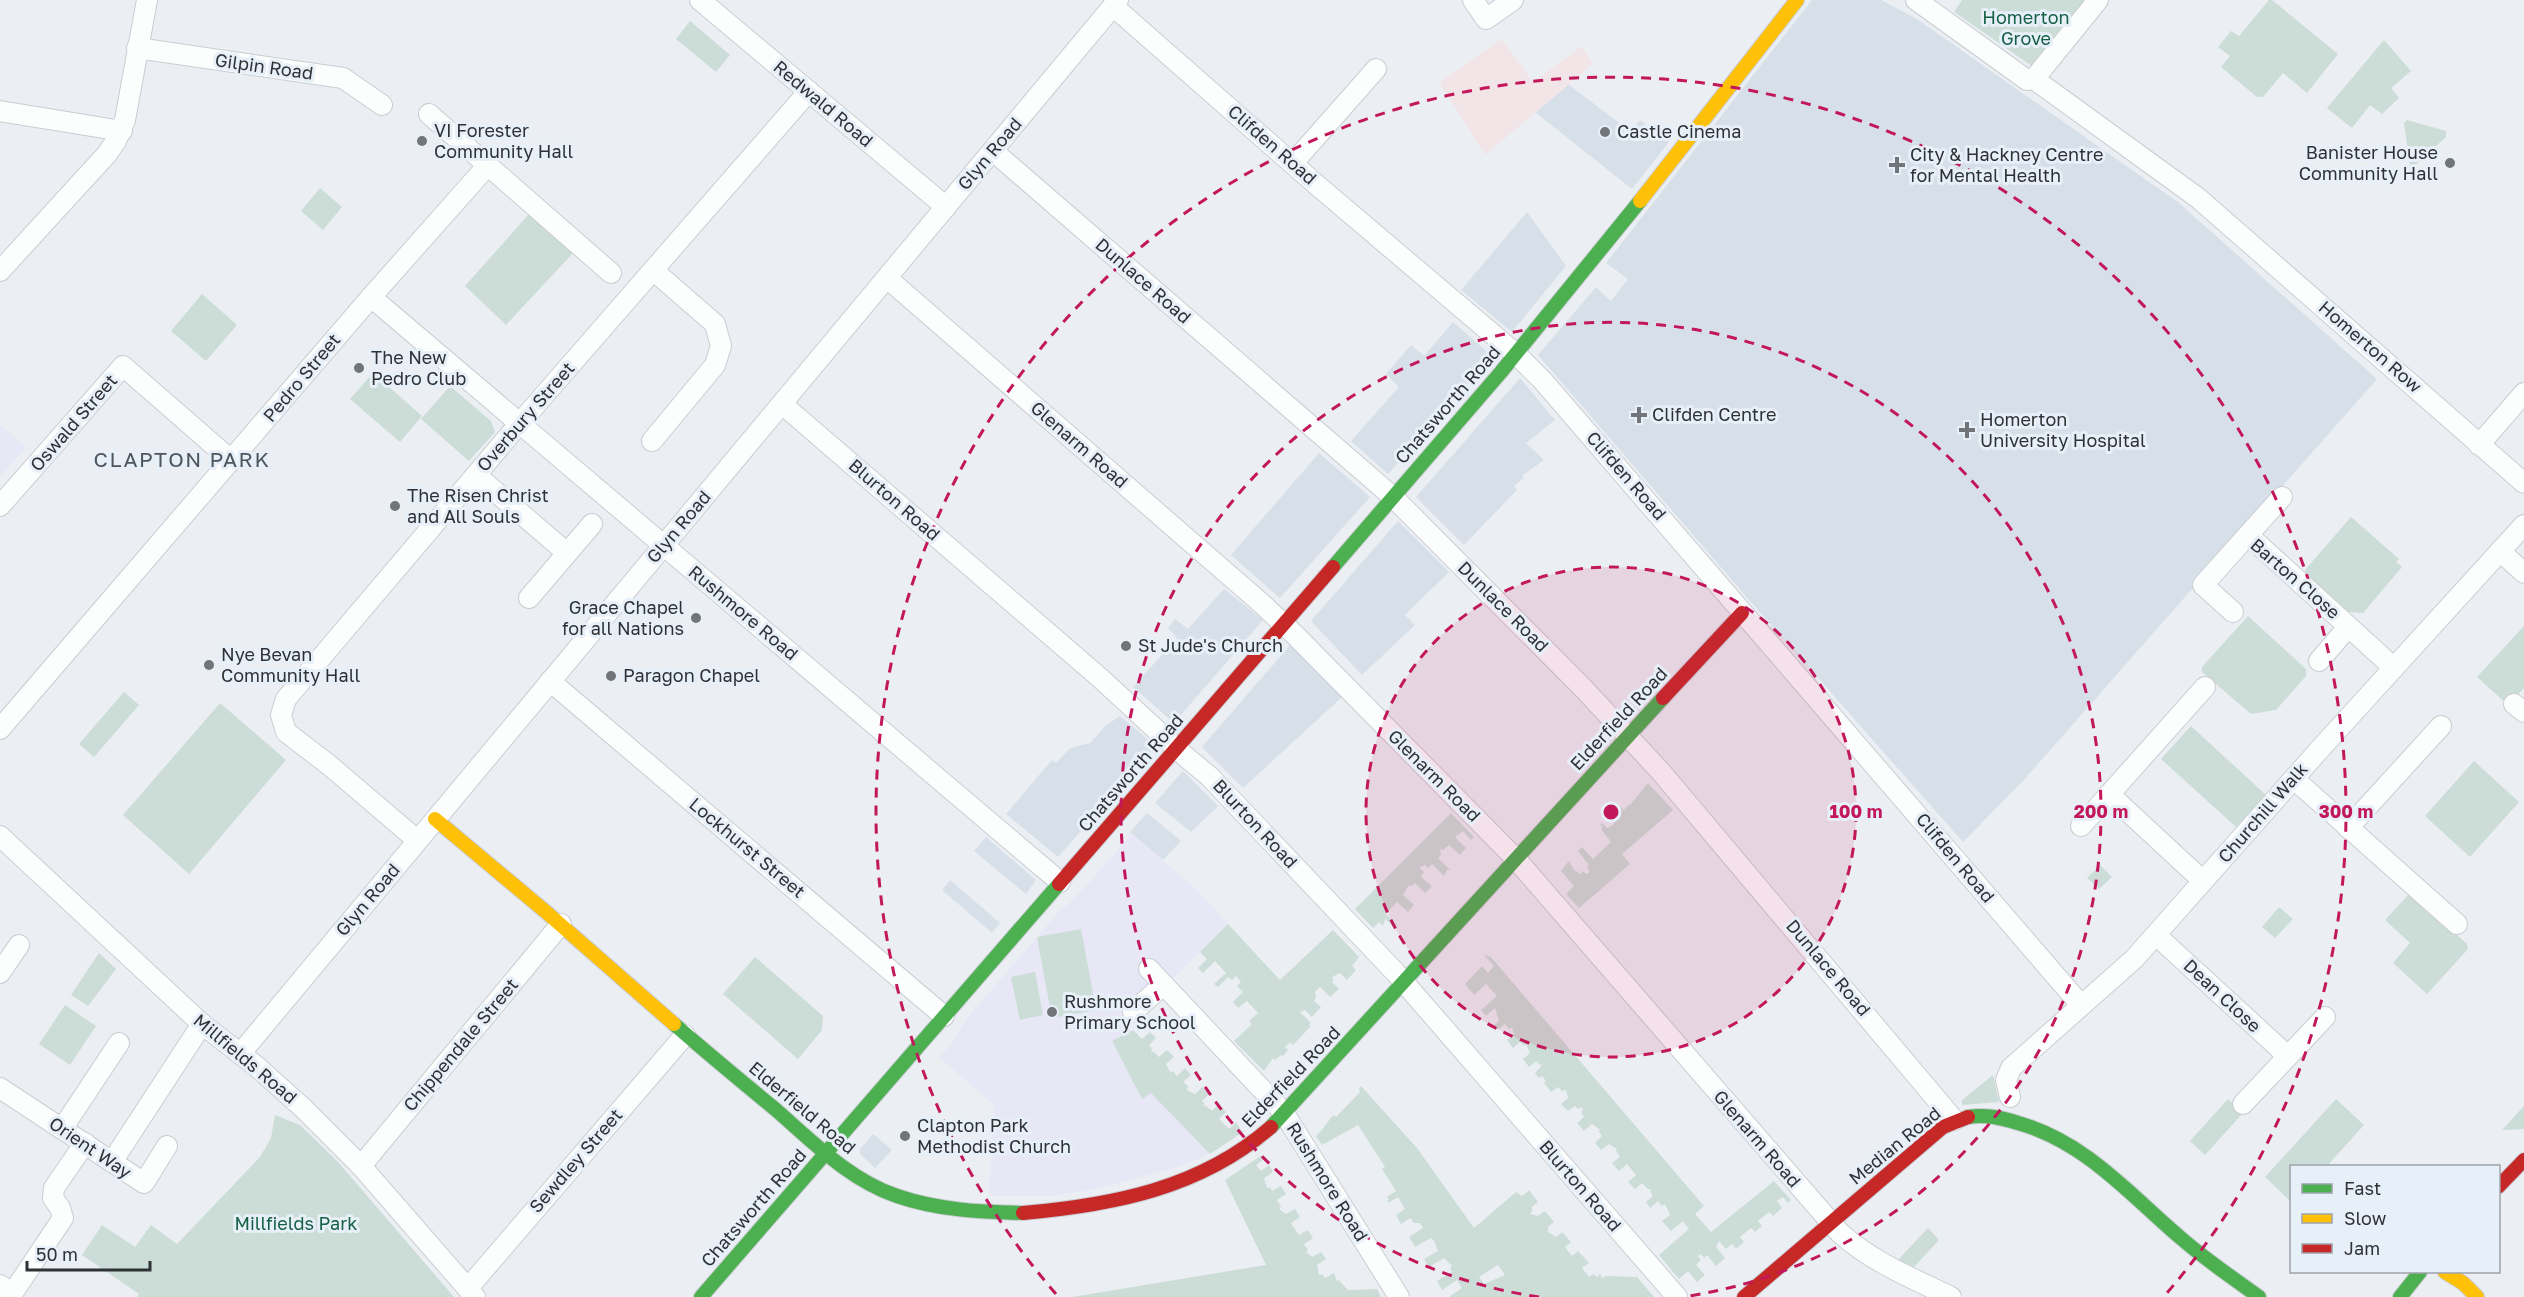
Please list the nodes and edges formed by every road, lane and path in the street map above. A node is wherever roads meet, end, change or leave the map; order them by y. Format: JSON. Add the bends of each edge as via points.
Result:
{"nodes":[{"id":1,"x":147,"y":0,"type":"edge"},
{"id":2,"x":700,"y":0,"type":"edge"},
{"id":3,"x":1473,"y":0,"type":"edge"},
{"id":4,"x":1513,"y":0,"type":"edge"},
{"id":5,"x":1797,"y":0,"type":"edge"},
{"id":6,"x":1916,"y":0,"type":"edge"},
{"id":7,"x":2098,"y":0,"type":"edge"},
{"id":8,"x":1116,"y":3,"type":"edge"},
{"id":9,"x":137,"y":48,"type":"junction"},
{"id":10,"x":1376,"y":69,"type":"dead end"},
{"id":11,"x":2034,"y":79,"type":"junction"},
{"id":12,"x":809,"y":91,"type":"junction"},
{"id":13,"x":382,"y":105,"type":"dead end"},
{"id":14,"x":0,"y":111,"type":"edge"},
{"id":15,"x":429,"y":114,"type":"dead end"},
{"id":16,"x":122,"y":131,"type":"junction"},
{"id":17,"x":993,"y":151,"type":"junction"},
{"id":18,"x":1293,"y":163,"type":"junction"},
{"id":19,"x":488,"y":165,"type":"junction"},
{"id":20,"x":946,"y":207,"type":"junction"},
{"id":21,"x":0,"y":271,"type":"edge"},
{"id":22,"x":654,"y":271,"type":"junction"},
{"id":23,"x":611,"y":273,"type":"dead end"},
{"id":24,"x":887,"y":278,"type":"junction"},
{"id":25,"x":371,"y":297,"type":"junction"},
{"id":26,"x":1516,"y":354,"type":"junction"},
{"id":27,"x":2524,"y":393,"type":"edge"},
{"id":28,"x":782,"y":404,"type":"junction"},
{"id":29,"x":519,"y":424,"type":"junction"},
{"id":30,"x":652,"y":441,"type":"dead end"},
{"id":31,"x":2479,"y":444,"type":"junction"},
{"id":32,"x":232,"y":461,"type":"junction"},
{"id":33,"x":476,"y":475,"type":"junction"},
{"id":34,"x":2524,"y":483,"type":"edge"},
{"id":35,"x":1393,"y":497,"type":"junction"},
{"id":36,"x":2282,"y":497,"type":"dead end"},
{"id":37,"x":0,"y":506,"type":"edge"},
{"id":38,"x":592,"y":524,"type":"dead end"},
{"id":39,"x":2524,"y":525,"type":"edge"},
{"id":40,"x":2248,"y":535,"type":"junction"},
{"id":41,"x":662,"y":545,"type":"junction"},
{"id":42,"x":2500,"y":551,"type":"junction"},
{"id":43,"x":567,"y":553,"type":"junction"},
{"id":44,"x":2524,"y":573,"type":"edge"},
{"id":45,"x":529,"y":598,"type":"dead end"},
{"id":46,"x":2234,"y":612,"type":"dead end"},
{"id":47,"x":1742,"y":613,"type":"junction"},
{"id":48,"x":1283,"y":623,"type":"junction"},
{"id":49,"x":2348,"y":627,"type":"junction"},
{"id":50,"x":2319,"y":661,"type":"dead end"},
{"id":51,"x":2394,"y":668,"type":"junction"},
{"id":52,"x":550,"y":681,"type":"junction"},
{"id":53,"x":2205,"y":687,"type":"dead end"},
{"id":54,"x":2441,"y":726,"type":"dead end"},
{"id":55,"x":0,"y":729,"type":"edge"},
{"id":56,"x":1627,"y":735,"type":"junction"},
{"id":57,"x":1176,"y":748,"type":"junction"},
{"id":58,"x":2294,"y":779,"type":"junction"},
{"id":59,"x":2109,"y":794,"type":"junction"},
{"id":60,"x":435,"y":819,"type":"junction"},
{"id":61,"x":2080,"y":826,"type":"dead end"},
{"id":62,"x":2348,"y":828,"type":"junction"},
{"id":63,"x":0,"y":836,"type":"edge"},
{"id":64,"x":417,"y":840,"type":"junction"},
{"id":65,"x":1515,"y":858,"type":"junction"},
{"id":66,"x":2203,"y":881,"type":"junction"},
{"id":67,"x":1060,"y":882,"type":"junction"},
{"id":68,"x":561,"y":924,"type":"junction"},
{"id":69,"x":2457,"y":924,"type":"dead end"},
{"id":70,"x":2156,"y":935,"type":"junction"},
{"id":71,"x":19,"y":945,"type":"dead end"},
{"id":72,"x":1149,"y":969,"type":"dead end"},
{"id":73,"x":0,"y":973,"type":"edge"},
{"id":74,"x":1403,"y":982,"type":"junction"},
{"id":75,"x":1163,"y":985,"type":"junction"},
{"id":76,"x":2080,"y":1004,"type":"junction"},
{"id":77,"x":1133,"y":1012,"type":"dead end"},
{"id":78,"x":944,"y":1016,"type":"junction"},
{"id":79,"x":2325,"y":1017,"type":"dead end"},
{"id":80,"x":202,"y":1024,"type":"junction"},
{"id":81,"x":684,"y":1035,"type":"junction"},
{"id":82,"x":119,"y":1043,"type":"dead end"},
{"id":83,"x":240,"y":1054,"type":"junction"},
{"id":84,"x":2286,"y":1058,"type":"junction"},
{"id":85,"x":0,"y":1088,"type":"edge"},
{"id":86,"x":2010,"y":1097,"type":"dead end"},
{"id":87,"x":2243,"y":1104,"type":"dead end"},
{"id":88,"x":1284,"y":1113,"type":"junction"},
{"id":89,"x":1954,"y":1120,"type":"junction"},
{"id":90,"x":62,"y":1129,"type":"junction"},
{"id":91,"x":85,"y":1143,"type":"junction"},
{"id":92,"x":167,"y":1146,"type":"dead end"},
{"id":93,"x":826,"y":1153,"type":"junction"},
{"id":94,"x":2524,"y":1160,"type":"edge"},
{"id":95,"x":112,"y":1162,"type":"junction"},
{"id":96,"x":361,"y":1166,"type":"junction"},
{"id":97,"x":2500,"y":1186,"type":"edge"},
{"id":98,"x":1830,"y":1222,"type":"junction"},
{"id":99,"x":2420,"y":1273,"type":"edge"},
{"id":100,"x":2438,"y":1276,"type":"edge"},
{"id":101,"x":0,"y":1285,"type":"edge"},
{"id":102,"x":471,"y":1293,"type":"edge"},
{"id":103,"x":701,"y":1297,"type":"edge"},
{"id":104,"x":1399,"y":1297,"type":"edge"},
{"id":105,"x":1677,"y":1297,"type":"edge"},
{"id":106,"x":1744,"y":1297,"type":"edge"},
{"id":107,"x":1951,"y":1297,"type":"edge"},
{"id":108,"x":2259,"y":1297,"type":"edge"},
{"id":109,"x":2400,"y":1297,"type":"edge"},
{"id":110,"x":2477,"y":1297,"type":"edge"}],
"edges":[{"from":1,"to":9,"type":"street"},
{"from":2,"to":12,"type":"street","name":"Redwald Road"},
{"from":3,"to":4,"type":"street","via":[[1486,19]]},
{"from":5,"to":26,"type":"main road","name":"Chatsworth Road"},
{"from":6,"to":11,"type":"street","via":[[2027,80]]},
{"from":7,"to":11,"type":"street"},
{"from":8,"to":17,"type":"street","name":"Glyn Road"},
{"from":8,"to":18,"type":"street","name":"Clifden Road"},
{"from":9,"to":13,"type":"street","name":"Gilpin Road","via":[[343,78]]},
{"from":9,"to":16,"type":"street"},
{"from":10,"to":18,"type":"street"},
{"from":11,"to":31,"type":"street","name":"Homerton Row","via":[[2216,212]]},
{"from":12,"to":20,"type":"street","name":"Redwald Road"},
{"from":12,"to":22,"type":"street","name":"Overbury Street"},
{"from":14,"to":16,"type":"street"},
{"from":15,"to":19,"type":"street"},
{"from":16,"to":21,"type":"street","via":[[107,154]]},
{"from":17,"to":20,"type":"street","name":"Glyn Road"},
{"from":17,"to":35,"type":"street","name":"Dunlace Road"},
{"from":18,"to":26,"type":"street","name":"Clifden Road"},
{"from":19,"to":23,"type":"street"},
{"from":19,"to":25,"type":"street","name":"Pedro Street"},
{"from":20,"to":24,"type":"street","name":"Glyn Road"},
{"from":22,"to":29,"type":"street","name":"Overbury Street"},
{"from":22,"to":30,"type":"street","via":[[715,324],[721,346],[715,365]]},
{"from":24,"to":28,"type":"street","name":"Glyn Road"},
{"from":24,"to":48,"type":"street","name":"Glenarm Road"},
{"from":25,"to":29,"type":"street","name":"Rushmore Road"},
{"from":25,"to":32,"type":"street","name":"Pedro Street"},
{"from":26,"to":35,"type":"main road","name":"Chatsworth Road"},
{"from":26,"to":47,"type":"street","name":"Clifden Road"},
{"from":27,"to":31,"type":"street"},
{"from":28,"to":41,"type":"street","name":"Glyn Road"},
{"from":28,"to":57,"type":"street","name":"Blurton Road"},
{"from":29,"to":33,"type":"street","name":"Overbury Street"},
{"from":29,"to":41,"type":"street","name":"Rushmore Road"},
{"from":31,"to":34,"type":"street","name":"Homerton Row"},
{"from":32,"to":37,"type":"street","name":"Oswald Street","via":[[123,366]]},
{"from":32,"to":55,"type":"street","name":"Pedro Street"},
{"from":33,"to":43,"type":"street"},
{"from":33,"to":64,"type":"street","name":"Overbury Street","via":[[286,699],[281,715],[286,732]]},
{"from":35,"to":48,"type":"main road","name":"Chatsworth Road"},
{"from":35,"to":56,"type":"street","name":"Dunlace Road"},
{"from":36,"to":40,"type":"street"},
{"from":38,"to":43,"type":"street"},
{"from":39,"to":42,"type":"street","name":"Churchill Walk"},
{"from":40,"to":46,"type":"street","name":"Barton Close","via":[[2203,585]]},
{"from":40,"to":49,"type":"street","name":"Barton Close"},
{"from":41,"to":52,"type":"street","name":"Glyn Road"},
{"from":41,"to":67,"type":"street","name":"Rushmore Road"},
{"from":42,"to":44,"type":"street"},
{"from":42,"to":51,"type":"street","name":"Churchill Walk"},
{"from":43,"to":45,"type":"street"},
{"from":47,"to":56,"type":"main road","name":"Elderfield Road"},
{"from":47,"to":76,"type":"street","name":"Clifden Road"},
{"from":48,"to":57,"type":"main road","name":"Chatsworth Road"},
{"from":48,"to":65,"type":"street","name":"Glenarm Road"},
{"from":49,"to":50,"type":"street"},
{"from":49,"to":51,"type":"street","name":"Barton Close"},
{"from":51,"to":58,"type":"street","name":"Churchill Walk"},
{"from":52,"to":60,"type":"street","name":"Glyn Road"},
{"from":52,"to":78,"type":"street","name":"Lockhurst Street"},
{"from":53,"to":59,"type":"street"},
{"from":54,"to":62,"type":"street"},
{"from":56,"to":65,"type":"main road","name":"Elderfield Road"},
{"from":56,"to":89,"type":"street","name":"Dunlace Road"},
{"from":57,"to":67,"type":"main road","name":"Chatsworth Road"},
{"from":57,"to":74,"type":"street","name":"Blurton Road","via":[[1209,776]]},
{"from":58,"to":62,"type":"street"},
{"from":58,"to":66,"type":"street","name":"Churchill Walk"},
{"from":59,"to":61,"type":"street"},
{"from":59,"to":66,"type":"street"},
{"from":60,"to":64,"type":"street","name":"Glyn Road"},
{"from":60,"to":68,"type":"main road","name":"Elderfield Road"},
{"from":62,"to":69,"type":"street"},
{"from":63,"to":80,"type":"street","name":"Millfields Road"},
{"from":64,"to":83,"type":"street","name":"Glyn Road"},
{"from":65,"to":74,"type":"main road","name":"Elderfield Road"},
{"from":65,"to":98,"type":"street","name":"Glenarm Road"},
{"from":66,"to":70,"type":"street","name":"Churchill Walk"},
{"from":67,"to":78,"type":"main road","name":"Chatsworth Road"},
{"from":68,"to":81,"type":"main road","name":"Elderfield Road"},
{"from":68,"to":96,"type":"street","name":"Chippendale Street"},
{"from":70,"to":76,"type":"street","name":"Churchill Walk"},
{"from":70,"to":84,"type":"street","name":"Dean Close"},
{"from":71,"to":73,"type":"street"},
{"from":72,"to":75,"type":"street","name":"Rushmore Road"},
{"from":74,"to":88,"type":"main road","name":"Elderfield Road"},
{"from":74,"to":105,"type":"street","name":"Blurton Road"},
{"from":75,"to":77,"type":"street"},
{"from":75,"to":88,"type":"street","name":"Rushmore Road"},
{"from":76,"to":86,"type":"street","name":"Churchill Walk","via":[[2011,1068],[2006,1080]]},
{"from":78,"to":93,"type":"main road","name":"Chatsworth Road"},
{"from":79,"to":84,"type":"street"},
{"from":80,"to":83,"type":"street","name":"Millfields Road"},
{"from":80,"to":95,"type":"street"},
{"from":81,"to":93,"type":"main road","name":"Elderfield Road"},
{"from":81,"to":102,"type":"street","name":"Sewdley Street"},
{"from":82,"to":90,"type":"street"},
{"from":83,"to":96,"type":"street","name":"Millfields Road","via":[[303,1108]]},
{"from":84,"to":87,"type":"street"},
{"from":85,"to":90,"type":"street","name":"Orient Way"},
{"from":88,"to":93,"type":"main road","name":"Elderfield Road","via":[[1248,1146],[1196,1175],[1095,1204],[1024,1212],[952,1210],[897,1196],[841,1167]]},
{"from":88,"to":104,"type":"street","name":"Rushmore Road"},
{"from":89,"to":98,"type":"main road","name":"Median Road"},
{"from":89,"to":108,"type":"main road","name":"Median Road","via":[[1998,1118],[2058,1136],[2084,1152],[2180,1238]]},
{"from":90,"to":91,"type":"street","name":"Orient Way"},
{"from":91,"to":95,"type":"street","name":"Orient Way"},
{"from":91,"to":101,"type":"street","via":[[54,1188],[53,1198],[63,1218],[12,1294]]},
{"from":92,"to":95,"type":"street","name":"Orient Way","via":[[144,1183]]},
{"from":93,"to":103,"type":"main road","name":"Chatsworth Road"},
{"from":94,"to":97,"type":"main road"},
{"from":96,"to":102,"type":"street","name":"Millfields Road"},
{"from":98,"to":106,"type":"main road","name":"Median Road"},
{"from":98,"to":107,"type":"street","name":"Glenarm Road","via":[[1857,1249]]},
{"from":99,"to":100,"type":"main road"},
{"from":99,"to":109,"type":"main road"},
{"from":100,"to":110,"type":"main road","via":[[2463,1283]]}]}
